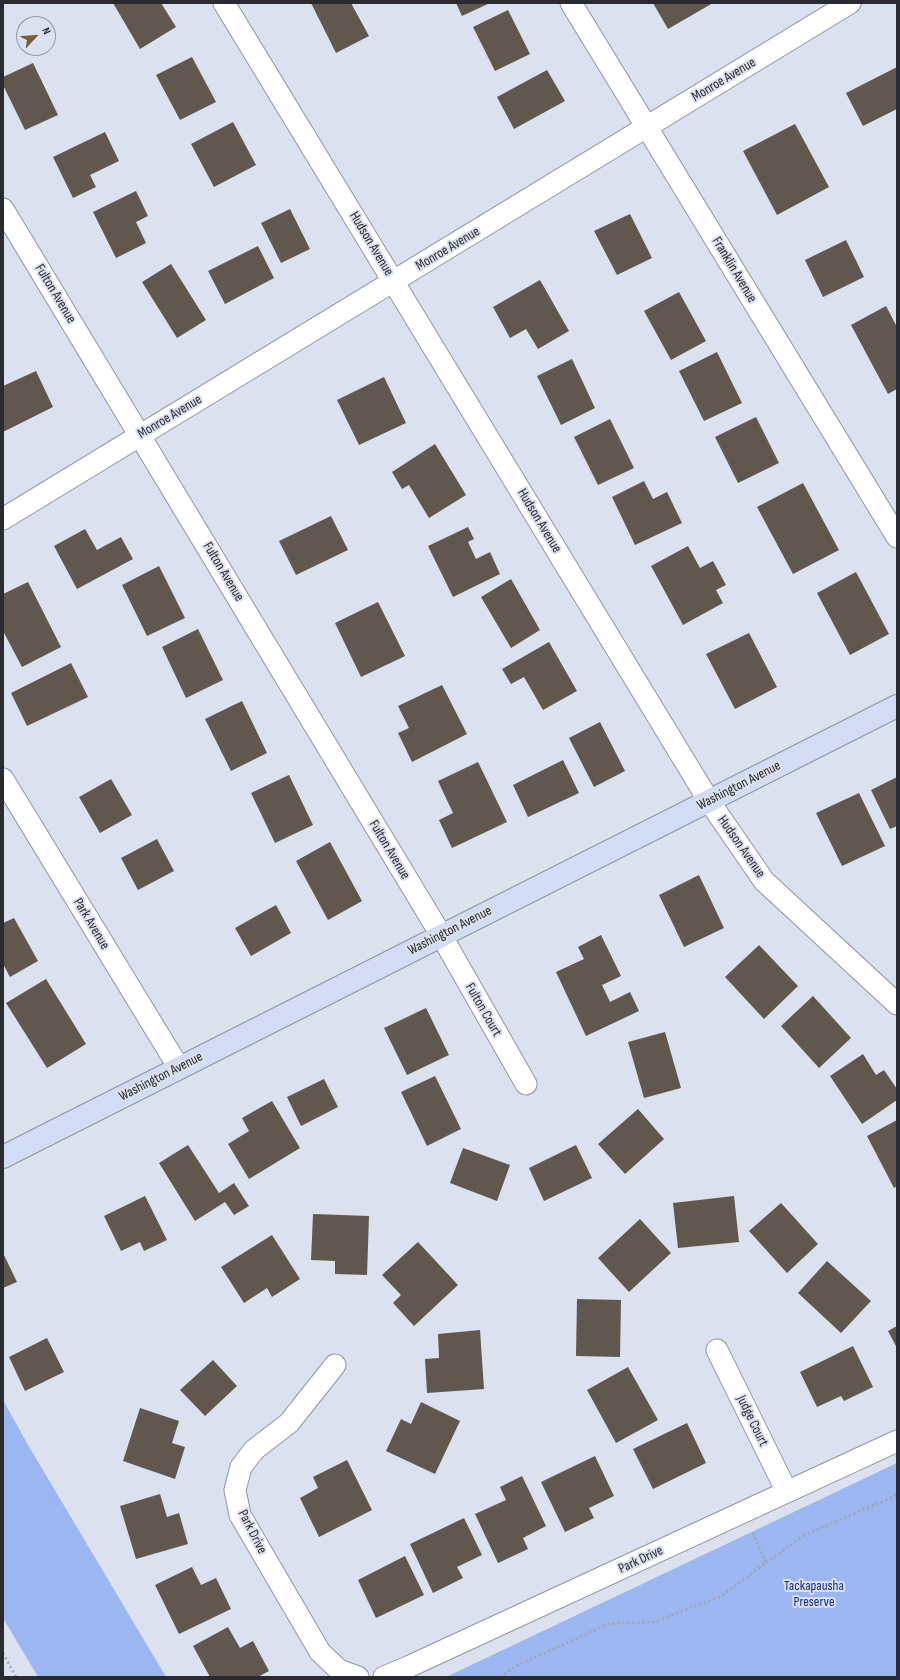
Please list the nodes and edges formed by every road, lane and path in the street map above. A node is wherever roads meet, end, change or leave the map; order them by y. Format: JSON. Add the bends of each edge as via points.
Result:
{"nodes":[{"id":1,"x":224,"y":3,"type":"edge"},
{"id":2,"x":571,"y":3,"type":"edge"},
{"id":3,"x":850,"y":3,"type":"edge"},
{"id":4,"x":647,"y":128,"type":"junction"},
{"id":5,"x":3,"y":209,"type":"edge"},
{"id":6,"x":394,"y":282,"type":"junction"},
{"id":7,"x":141,"y":435,"type":"junction"},
{"id":8,"x":3,"y":519,"type":"edge"},
{"id":9,"x":897,"y":537,"type":"edge"},
{"id":10,"x":897,"y":706,"type":"edge"},
{"id":11,"x":3,"y":779,"type":"edge"},
{"id":12,"x":709,"y":801,"type":"junction"},
{"id":13,"x":441,"y":935,"type":"junction"},
{"id":14,"x":897,"y":1004,"type":"edge"},
{"id":15,"x":179,"y":1068,"type":"junction"},
{"id":16,"x":526,"y":1084,"type":"dead end"},
{"id":17,"x":3,"y":1157,"type":"edge"},
{"id":18,"x":717,"y":1350,"type":"dead end"},
{"id":19,"x":335,"y":1365,"type":"dead end"},
{"id":20,"x":897,"y":1440,"type":"edge"},
{"id":21,"x":787,"y":1492,"type":"junction"},
{"id":22,"x":897,"y":1495,"type":"edge"},
{"id":23,"x":743,"y":1512,"type":"junction"},
{"id":24,"x":766,"y":1563,"type":"junction"},
{"id":25,"x":3,"y":1654,"type":"edge"},
{"id":26,"x":16,"y":1677,"type":"edge"},
{"id":27,"x":358,"y":1677,"type":"edge"},
{"id":28,"x":384,"y":1677,"type":"edge"},
{"id":29,"x":500,"y":1677,"type":"edge"}],
"edges":[{"from":1,"to":6,"type":"street","name":"Hudson Avenue"},
{"from":2,"to":4,"type":"street","name":"Franklin Avenue"},
{"from":3,"to":4,"type":"street","name":"Monroe Avenue"},
{"from":4,"to":6,"type":"street","name":"Monroe Avenue"},
{"from":4,"to":9,"type":"street","name":"Franklin Avenue"},
{"from":5,"to":7,"type":"street","name":"Fulton Avenue"},
{"from":6,"to":7,"type":"street","name":"Monroe Avenue"},
{"from":6,"to":12,"type":"street","name":"Hudson Avenue"},
{"from":7,"to":8,"type":"street","name":"Monroe Avenue"},
{"from":7,"to":13,"type":"street","name":"Fulton Avenue"},
{"from":10,"to":12,"type":"street","name":"Washington Avenue"},
{"from":11,"to":15,"type":"street","name":"Park Avenue"},
{"from":12,"to":13,"type":"street","name":"Washington Avenue"},
{"from":12,"to":14,"type":"street","name":"Hudson Avenue","via":[[764,880]]},
{"from":13,"to":15,"type":"street","name":"Washington Avenue"},
{"from":13,"to":16,"type":"street","name":"Fulton Court"},
{"from":15,"to":17,"type":"street","name":"Washington Avenue"},
{"from":18,"to":21,"type":"street","name":"Judge Court"},
{"from":19,"to":27,"type":"street","name":"Park Drive","via":[[289,1423],[254,1450],[241,1467],[235,1490],[240,1515],[320,1652],[339,1670]]},
{"from":20,"to":21,"type":"street","name":"Park Drive"},
{"from":21,"to":23,"type":"street","name":"Park Drive"},
{"from":22,"to":24,"type":"path","via":[[802,1536]]},
{"from":23,"to":24,"type":"path"},
{"from":23,"to":28,"type":"street","name":"Park Drive"},
{"from":24,"to":29,"type":"path","via":[[722,1596],[654,1622],[608,1624],[518,1665]]},
{"from":25,"to":26,"type":"path"}]}
